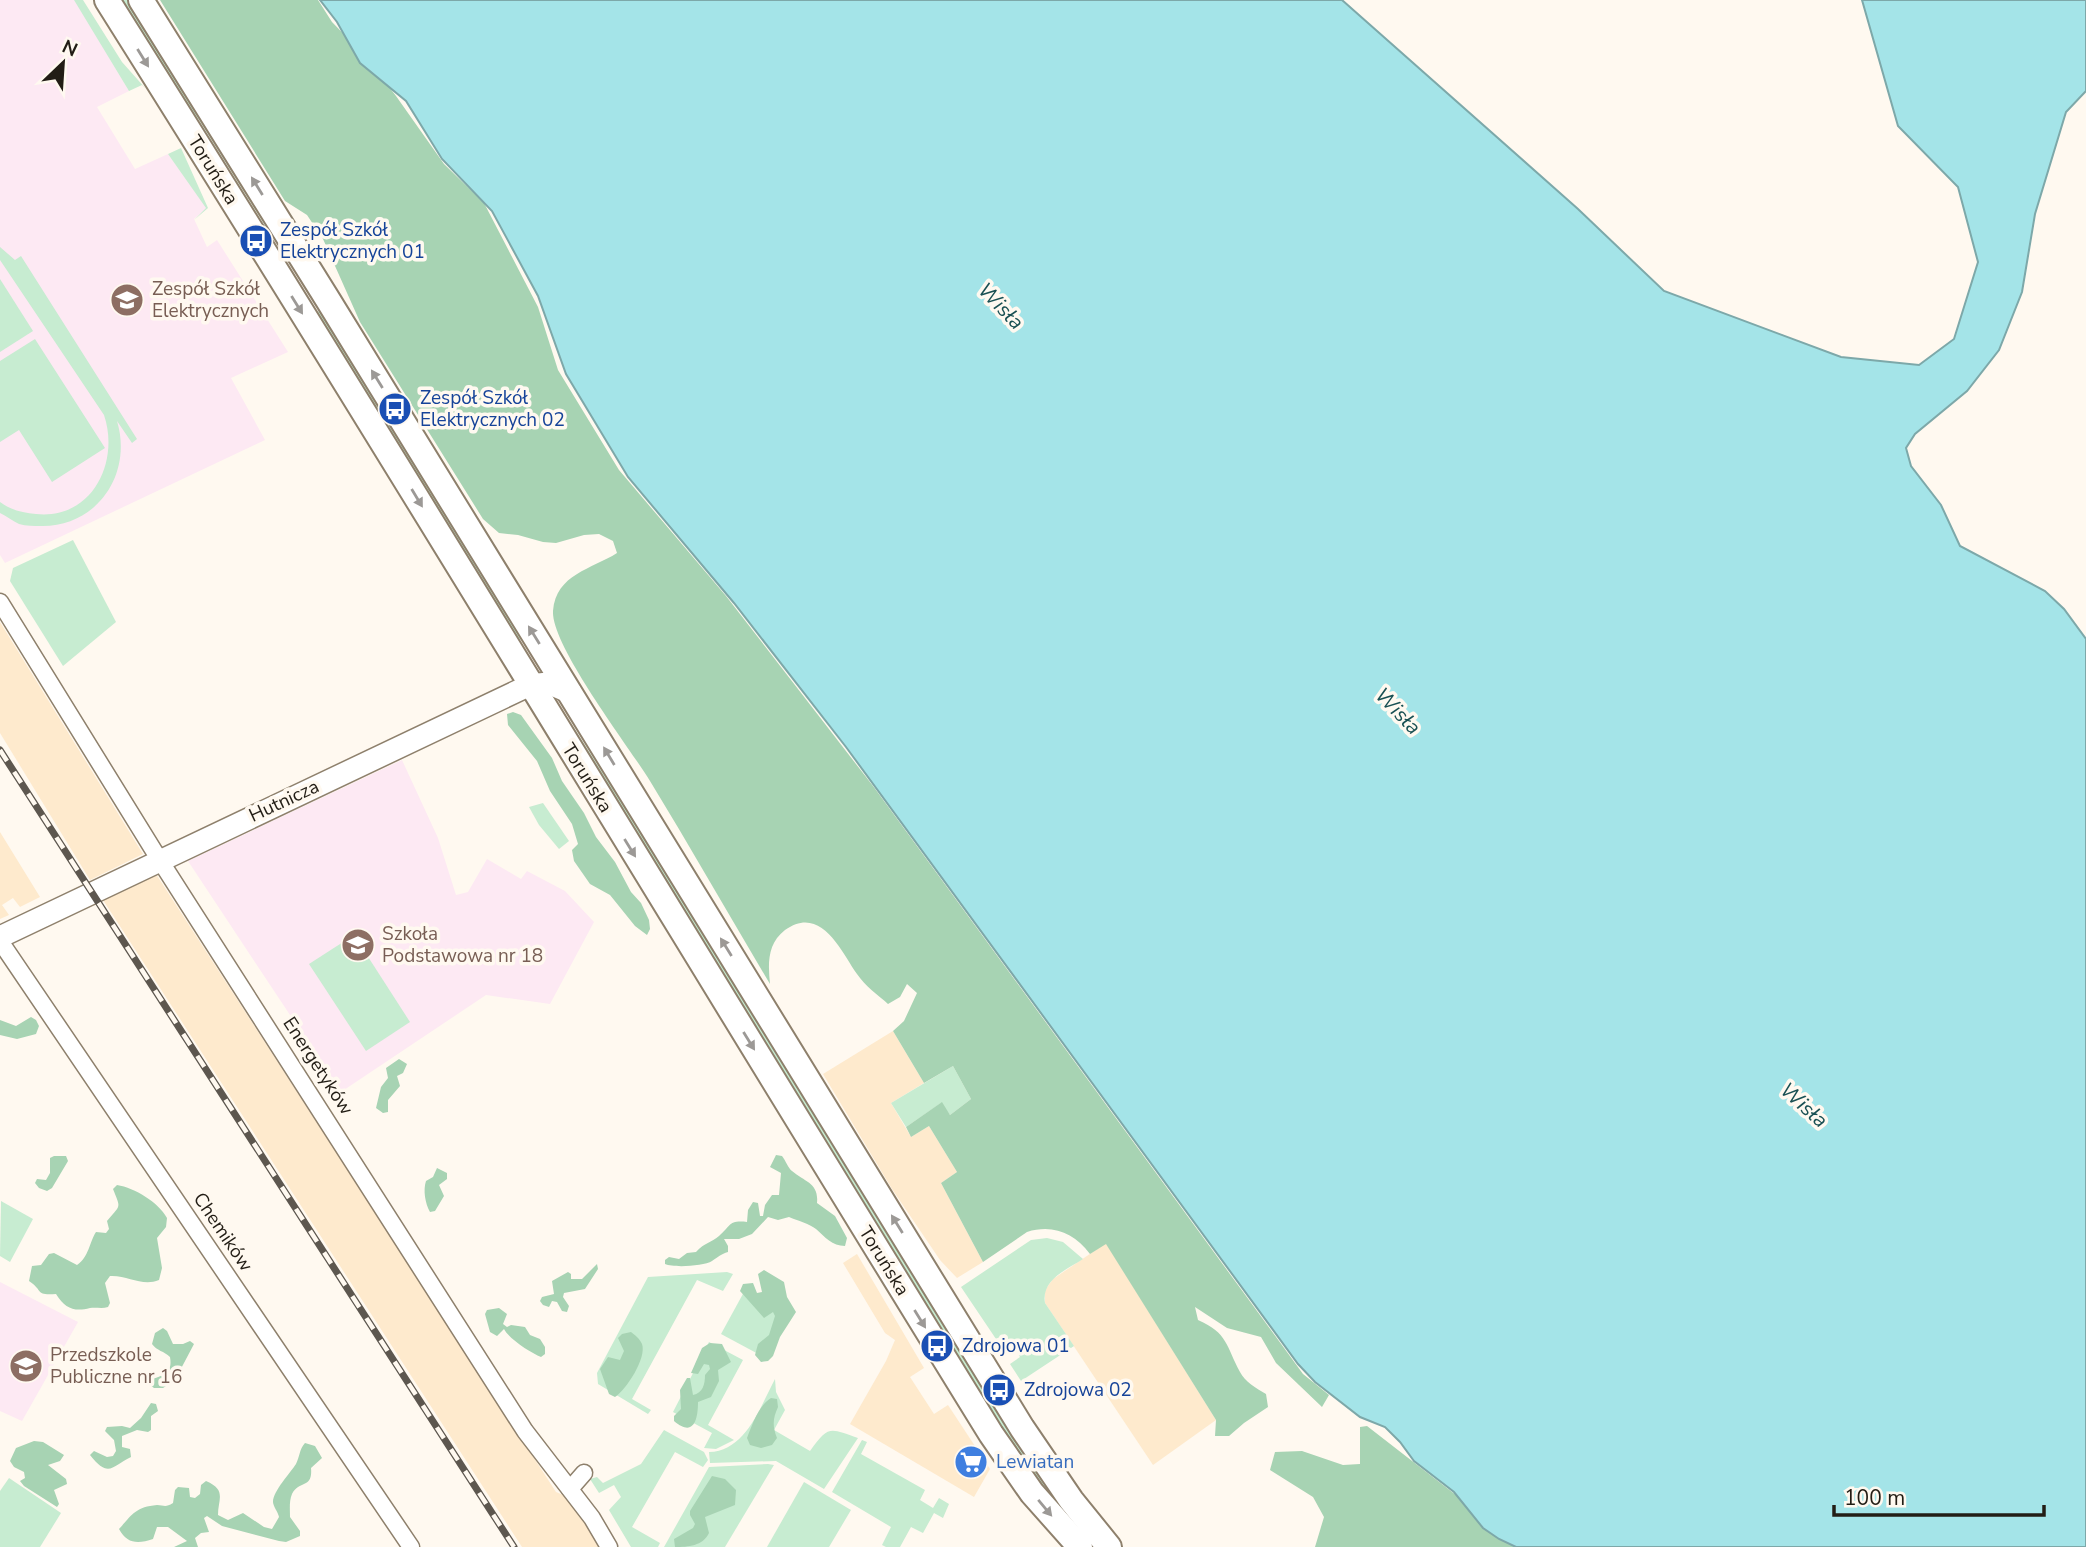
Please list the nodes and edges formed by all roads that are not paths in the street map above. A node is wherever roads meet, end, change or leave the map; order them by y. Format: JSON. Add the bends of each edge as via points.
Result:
{"nodes":[{"id":1,"x":107,"y":0,"type":"edge"},
{"id":2,"x":141,"y":0,"type":"edge"},
{"id":3,"x":285,"y":232,"type":"junction"},
{"id":4,"x":261,"y":247,"type":"junction"},
{"id":5,"x":0,"y":601,"type":"edge"},
{"id":6,"x":530,"y":685,"type":"junction"},
{"id":7,"x":570,"y":693,"type":"junction"},
{"id":8,"x":159,"y":859,"type":"junction"},
{"id":9,"x":0,"y":939,"type":"edge"},
{"id":10,"x":584,"y":1473,"type":"dead end"},
{"id":11,"x":570,"y":1489,"type":"junction"},
{"id":12,"x":411,"y":1547,"type":"edge"},
{"id":13,"x":609,"y":1547,"type":"edge"},
{"id":14,"x":1080,"y":1547,"type":"edge"},
{"id":15,"x":1109,"y":1547,"type":"edge"}],
"edges":[{"from":1,"to":4,"type":"main road","name":"Toruńska","one_way":true},
{"from":3,"to":2,"type":"main road","name":"Toruńska","one_way":true},
{"from":3,"to":4,"type":"main road"},
{"from":7,"to":3,"type":"main road","name":"Toruńska","one_way":true},
{"from":4,"to":6,"type":"main road","name":"Toruńska","one_way":true},
{"from":5,"to":8,"type":"street","name":"Energetyków"},
{"from":6,"to":7,"type":"street","via":[[548,683]]},
{"from":6,"to":8,"type":"street","name":"Hutnicza"},
{"from":6,"to":14,"type":"main road","name":"Toruńska","one_way":true,"via":[[991,1434],[1032,1493]]},
{"from":15,"to":7,"type":"main road","name":"Toruńska","one_way":true,"via":[[1022,1427]]},
{"from":8,"to":9,"type":"street","name":"Hutnicza"},
{"from":8,"to":11,"type":"street","name":"Energetyków","via":[[525,1431]]},
{"from":9,"to":12,"type":"street","name":"Chemików"},
{"from":10,"to":11,"type":"street"},
{"from":11,"to":13,"type":"street","name":"Energetyków"}]}
